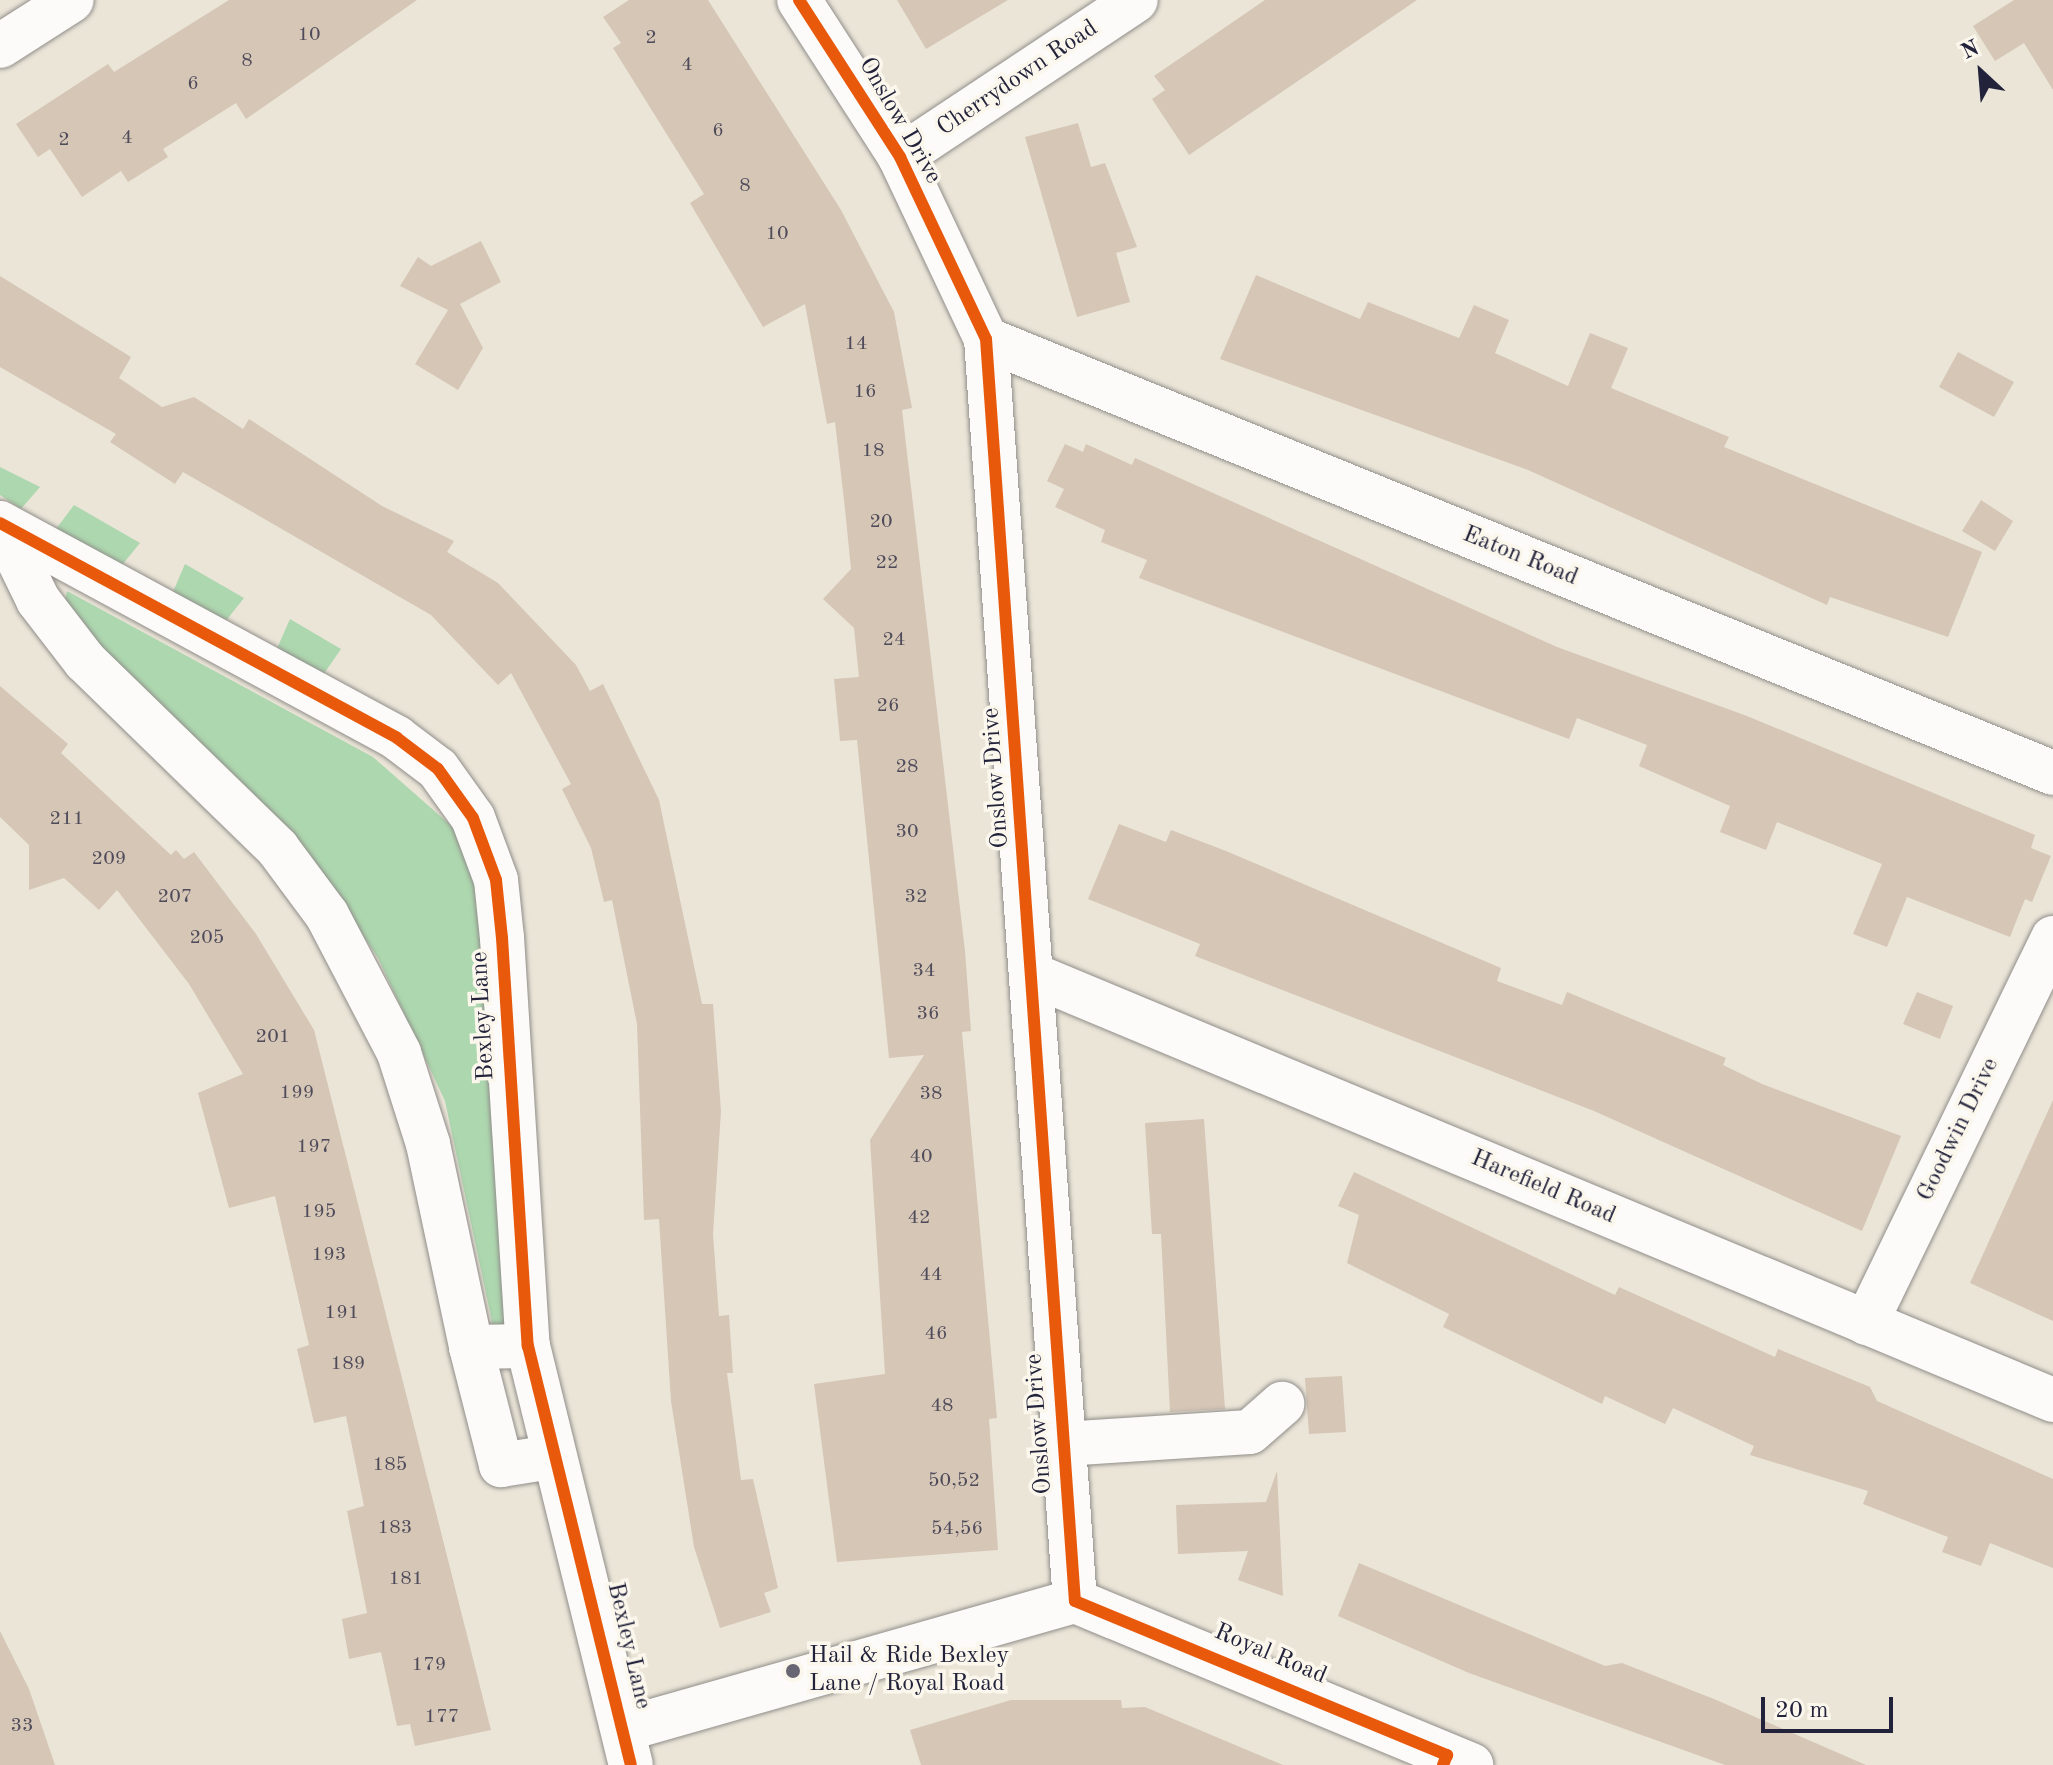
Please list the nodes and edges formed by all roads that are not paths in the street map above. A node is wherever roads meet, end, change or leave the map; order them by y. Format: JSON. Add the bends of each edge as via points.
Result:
{"nodes":[{"id":1,"x":72,"y":0,"type":"edge"},
{"id":2,"x":799,"y":0,"type":"edge"},
{"id":3,"x":1136,"y":0,"type":"edge"},
{"id":4,"x":0,"y":46,"type":"edge"},
{"id":5,"x":900,"y":157,"type":"junction"},
{"id":6,"x":986,"y":339,"type":"junction"},
{"id":7,"x":0,"y":524,"type":"edge"},
{"id":8,"x":2053,"y":773,"type":"edge"},
{"id":9,"x":2053,"y":938,"type":"edge"},
{"id":10,"x":1033,"y":975,"type":"junction"},
{"id":11,"x":1866,"y":1323,"type":"junction"},
{"id":12,"x":528,"y":1346,"type":"junction"},
{"id":13,"x":471,"y":1347,"type":"junction"},
{"id":14,"x":2053,"y":1400,"type":"edge"},
{"id":15,"x":1282,"y":1404,"type":"dead end"},
{"id":16,"x":1063,"y":1444,"type":"junction"},
{"id":17,"x":551,"y":1457,"type":"junction"},
{"id":18,"x":1075,"y":1601,"type":"junction"},
{"id":19,"x":628,"y":1747,"type":"edge"},
{"id":20,"x":1454,"y":1762,"type":"edge"}],
"edges":[{"from":1,"to":4,"type":"street"},
{"from":2,"to":5,"type":"street","name":"Onslow Drive"},
{"from":3,"to":5,"type":"street","name":"Cherrydown Road"},
{"from":5,"to":6,"type":"street","name":"Onslow Drive"},
{"from":6,"to":8,"type":"street","name":"Eaton Road"},
{"from":6,"to":10,"type":"street","name":"Onslow Drive"},
{"from":7,"to":12,"type":"street","name":"Bexley Lane","via":[[397,738],[438,769],[473,818],[497,894]]},
{"from":7,"to":13,"type":"street","name":"Bexley Lane","via":[[38,600],[85,661],[278,849],[362,975],[399,1053],[426,1138]]},
{"from":9,"to":11,"type":"street","name":"Goodwin Drive"},
{"from":10,"to":11,"type":"street","name":"Harefield Road"},
{"from":10,"to":16,"type":"street","name":"Onslow Drive"},
{"from":11,"to":14,"type":"street","name":"Harefield Road"},
{"from":12,"to":13,"type":"street"},
{"from":12,"to":17,"type":"street","name":"Bexley Lane"},
{"from":13,"to":17,"type":"street","name":"Bexley Lane","via":[[501,1465]]},
{"from":15,"to":16,"type":"street","via":[[1250,1432]]},
{"from":16,"to":18,"type":"street","name":"Onslow Drive"},
{"from":17,"to":19,"type":"street","name":"Bexley Lane"},
{"from":18,"to":19,"type":"street"},
{"from":18,"to":20,"type":"street","name":"Royal Road"}]}
